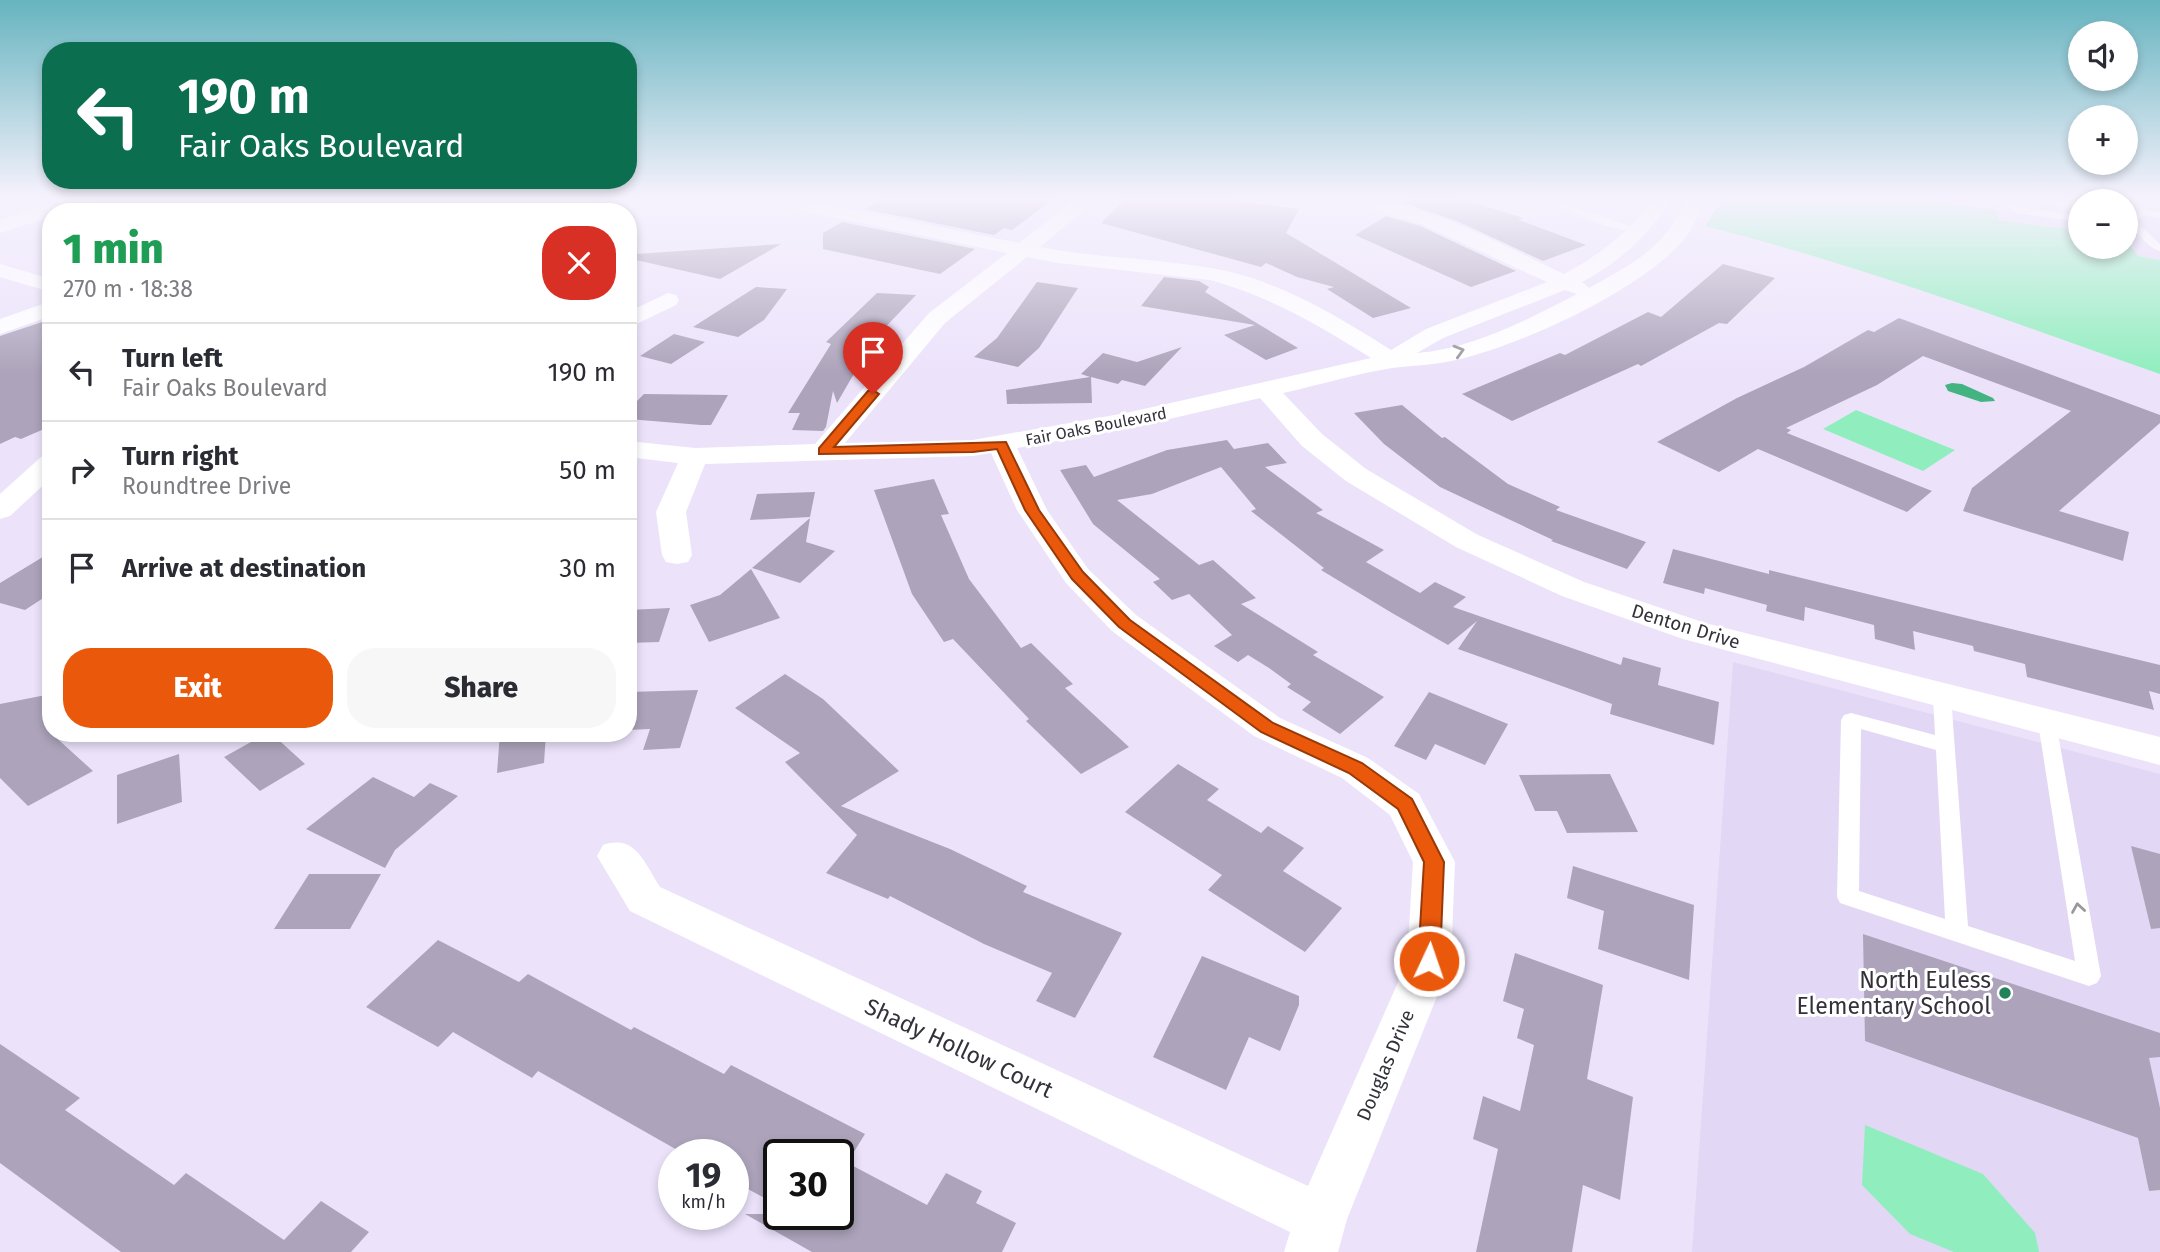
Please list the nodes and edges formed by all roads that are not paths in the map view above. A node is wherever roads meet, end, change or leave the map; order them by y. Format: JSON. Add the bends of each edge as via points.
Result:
{"nodes":[{"id":1,"x":1018,"y":256,"type":"edge"},
{"id":2,"x":1057,"y":256,"type":"edge"},
{"id":3,"x":1510,"y":256,"type":"edge"},
{"id":4,"x":1606,"y":256,"type":"edge"},
{"id":5,"x":1654,"y":256,"type":"edge"},
{"id":6,"x":0,"y":271,"type":"edge"},
{"id":7,"x":1567,"y":282,"type":"junction"},
{"id":8,"x":42,"y":283,"type":"edge"},
{"id":9,"x":1593,"y":294,"type":"junction"},
{"id":10,"x":668,"y":300,"type":"dead end"},
{"id":11,"x":42,"y":311,"type":"edge"},
{"id":12,"x":637,"y":316,"type":"edge"},
{"id":13,"x":0,"y":327,"type":"edge"},
{"id":14,"x":1392,"y":360,"type":"junction"},
{"id":15,"x":1265,"y":389,"type":"junction"},
{"id":16,"x":1002,"y":444,"type":"junction"},
{"id":17,"x":637,"y":450,"type":"edge"},
{"id":18,"x":824,"y":451,"type":"junction"},
{"id":19,"x":695,"y":456,"type":"junction"},
{"id":20,"x":42,"y":471,"type":"edge"},
{"id":21,"x":0,"y":510,"type":"edge"},
{"id":22,"x":677,"y":555,"type":"dead end"},
{"id":23,"x":1942,"y":696,"type":"junction"},
{"id":24,"x":2048,"y":722,"type":"junction"},
{"id":25,"x":1945,"y":745,"type":"junction"},
{"id":26,"x":2160,"y":751,"type":"edge"},
{"id":27,"x":617,"y":856,"type":"dead end"},
{"id":28,"x":1957,"y":932,"type":"junction"},
{"id":29,"x":1316,"y":1236,"type":"edge"}],
"edges":[{"from":1,"to":18,"type":"street","via":[[937,318]]},
{"from":2,"to":14,"type":"street","via":[[1236,280],[1304,306]]},
{"from":3,"to":7,"type":"street"},
{"from":4,"to":7,"type":"street","name":"Fair Oaks Boulevard"},
{"from":5,"to":9,"type":"street","name":"Fair Oaks Boulevard"},
{"from":6,"to":8,"type":"street"},
{"from":7,"to":9,"type":"street"},
{"from":7,"to":14,"type":"street","name":"Fair Oaks Boulevard","via":[[1417,340]]},
{"from":14,"to":9,"type":"street","name":"Fair Oaks Boulevard","one_way":true,"via":[[1430,359],[1467,349]]},
{"from":10,"to":12,"type":"street"},
{"from":11,"to":13,"type":"street"},
{"from":14,"to":15,"type":"street","name":"Fair Oaks Boulevard"},
{"from":15,"to":16,"type":"street","name":"Fair Oaks Boulevard"},
{"from":15,"to":23,"type":"street","name":"Denton Drive","via":[[1312,440],[1356,475],[1467,541],[1549,578],[1695,631]]},
{"from":16,"to":18,"type":"street","name":"Fair Oaks Boulevard"},
{"from":16,"to":29,"type":"street","name":"Douglas Drive","via":[[1032,510],[1077,576],[1124,624],[1267,727],[1356,768],[1405,804],[1434,862],[1429,961]]},
{"from":17,"to":19,"type":"street","name":"Fair Oaks Boulevard"},
{"from":18,"to":19,"type":"street","name":"Fair Oaks Boulevard"},
{"from":19,"to":22,"type":"street","via":[[671,512]]},
{"from":20,"to":21,"type":"street"},
{"from":23,"to":24,"type":"street","name":"Denton Drive"},
{"from":23,"to":25,"type":"lane"},
{"from":24,"to":26,"type":"street","name":"Denton Drive"},
{"from":28,"to":24,"type":"lane","one_way":true,"via":[[2089,976]]},
{"from":25,"to":28,"type":"lane"},
{"from":25,"to":28,"type":"lane","via":[[1851,720],[1848,897]]},
{"from":27,"to":29,"type":"street","name":"Shady Hollow Court","via":[[645,900]]}]}
